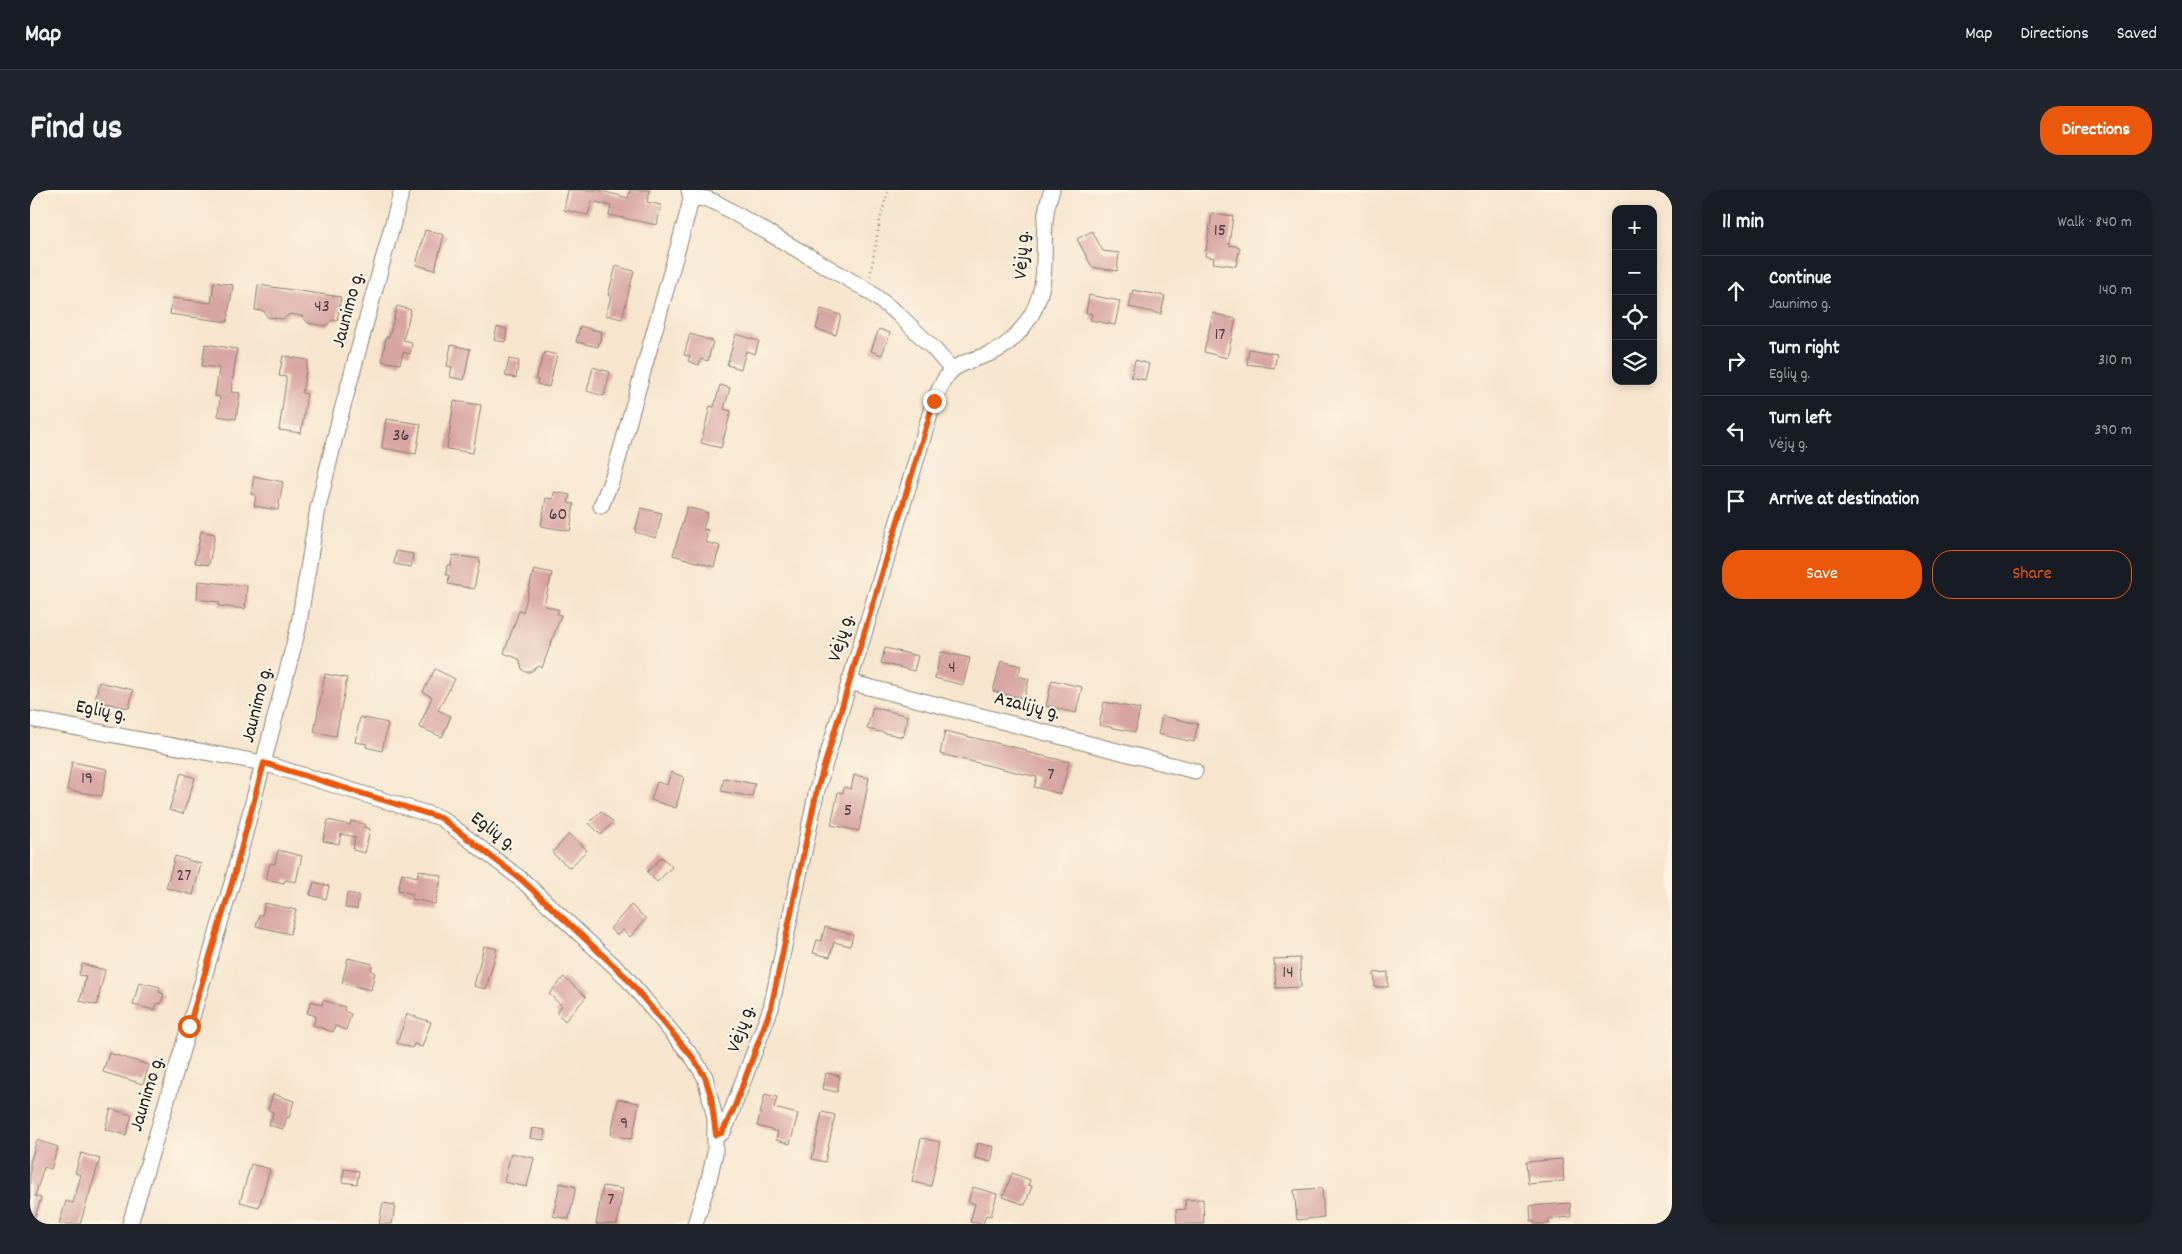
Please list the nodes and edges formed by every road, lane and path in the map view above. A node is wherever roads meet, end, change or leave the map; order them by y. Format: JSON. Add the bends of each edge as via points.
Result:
{"nodes":[{"id":1,"x":402,"y":190,"type":"edge"},
{"id":2,"x":888,"y":190,"type":"edge"},
{"id":3,"x":1052,"y":190,"type":"edge"},
{"id":4,"x":690,"y":194,"type":"edge"},
{"id":5,"x":867,"y":290,"type":"junction"},
{"id":6,"x":952,"y":370,"type":"junction"},
{"id":7,"x":601,"y":506,"type":"dead end"},
{"id":8,"x":849,"y":682,"type":"junction"},
{"id":9,"x":30,"y":719,"type":"edge"},
{"id":10,"x":264,"y":763,"type":"junction"},
{"id":11,"x":1195,"y":771,"type":"dead end"},
{"id":12,"x":716,"y":1135,"type":"junction"},
{"id":13,"x":130,"y":1224,"type":"edge"},
{"id":14,"x":695,"y":1224,"type":"edge"}],
"edges":[{"from":1,"to":10,"type":"street","name":"Jaunimo g.","via":[[318,508],[298,629]]},
{"from":2,"to":5,"type":"path"},
{"from":3,"to":6,"type":"street","name":"Vėjų g.","via":[[1045,224],[1044,281],[1039,301],[1011,341]]},
{"from":4,"to":5,"type":"street","via":[[724,207]]},
{"from":4,"to":7,"type":"street","via":[[614,474]]},
{"from":5,"to":6,"type":"street","via":[[898,314]]},
{"from":6,"to":8,"type":"street","name":"Vėjų g.","via":[[934,401]]},
{"from":8,"to":11,"type":"street","name":"Azalijų g."},
{"from":8,"to":12,"type":"street","name":"Vėjų g.","via":[[817,790],[771,1008],[726,1126],[722,1133]]},
{"from":9,"to":10,"type":"street","name":"Eglių g."},
{"from":10,"to":12,"type":"street","name":"Eglių g.","via":[[441,818],[522,880],[625,976],[694,1059],[711,1096]]},
{"from":10,"to":13,"type":"street","name":"Jaunimo g.","via":[[232,883]]},
{"from":12,"to":14,"type":"street","name":"Eglių g.","via":[[710,1179]]}]}
